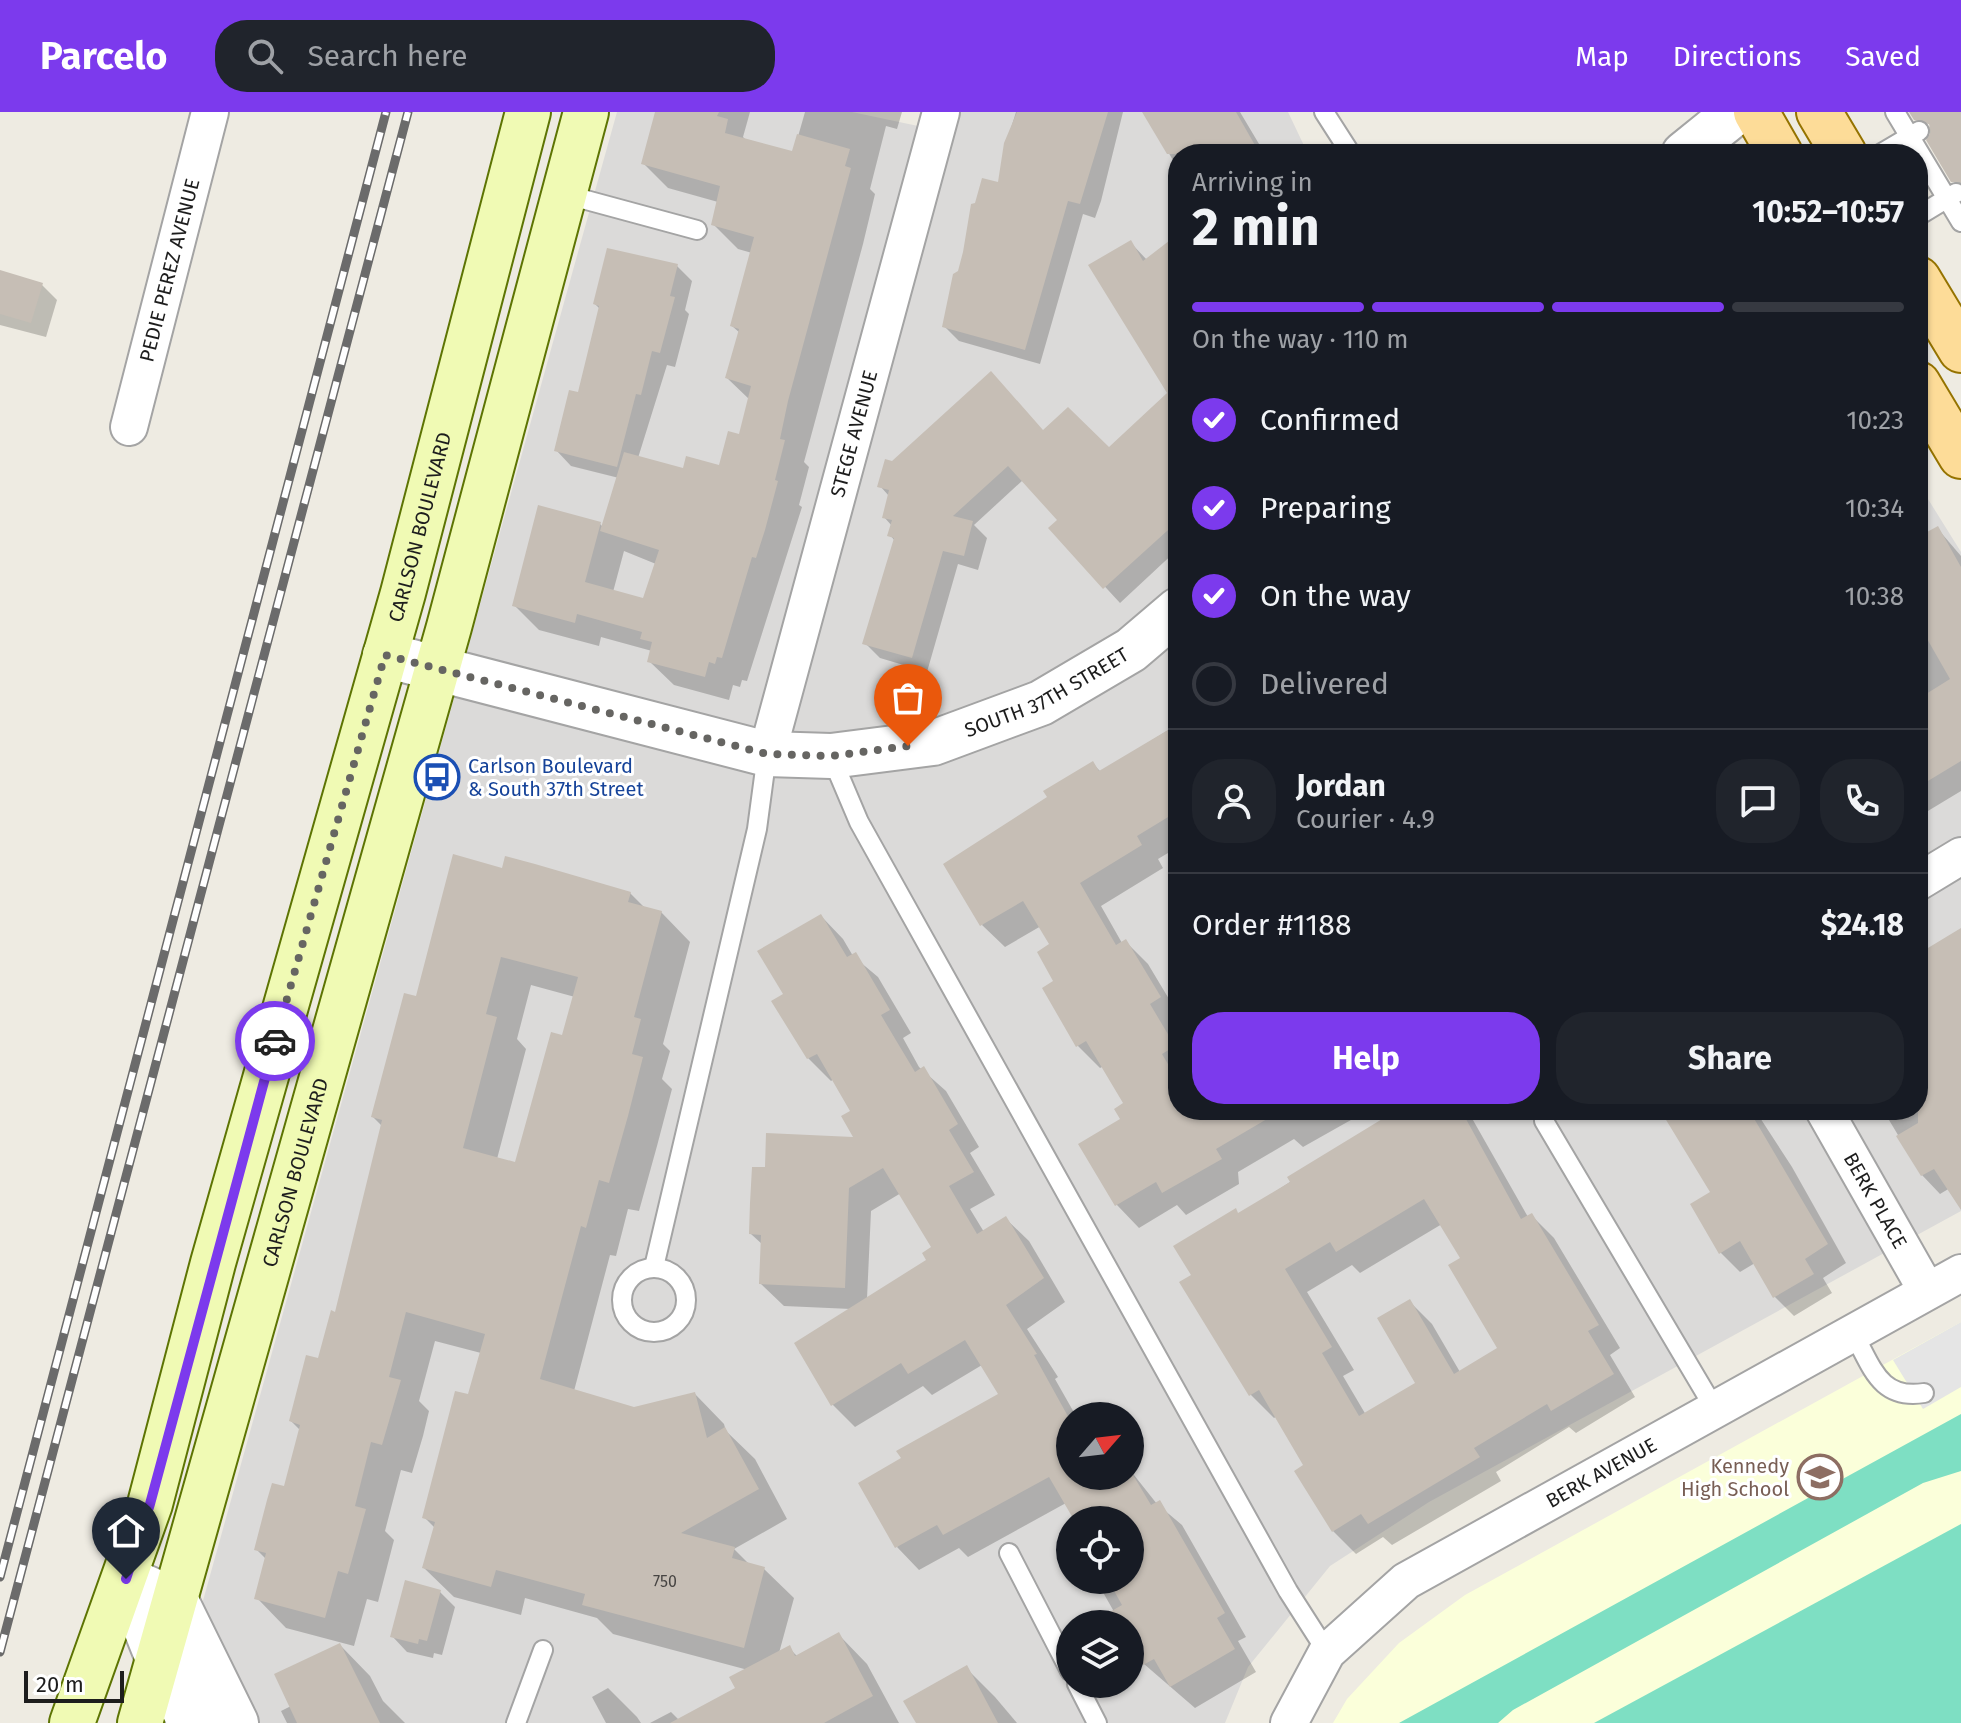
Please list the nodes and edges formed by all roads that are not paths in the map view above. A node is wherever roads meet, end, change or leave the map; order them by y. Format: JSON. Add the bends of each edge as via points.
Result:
{"nodes":[{"id":1,"x":210,"y":112,"type":"edge"},
{"id":2,"x":528,"y":112,"type":"edge"},
{"id":3,"x":586,"y":112,"type":"edge"},
{"id":4,"x":941,"y":112,"type":"edge"},
{"id":5,"x":1324,"y":112,"type":"edge"},
{"id":6,"x":1736,"y":112,"type":"edge"},
{"id":7,"x":1756,"y":112,"type":"edge"},
{"id":8,"x":1819,"y":112,"type":"edge"},
{"id":9,"x":1897,"y":113,"type":"edge"},
{"id":10,"x":1914,"y":133,"type":"junction"},
{"id":11,"x":1345,"y":144,"type":"edge"},
{"id":12,"x":1696,"y":144,"type":"edge"},
{"id":13,"x":1774,"y":144,"type":"edge"},
{"id":14,"x":1838,"y":144,"type":"edge"},
{"id":15,"x":1896,"y":144,"type":"edge"},
{"id":16,"x":1920,"y":144,"type":"edge"},
{"id":17,"x":1928,"y":157,"type":"edge"},
{"id":18,"x":564,"y":194,"type":"junction"},
{"id":19,"x":1951,"y":196,"type":"junction"},
{"id":20,"x":1928,"y":210,"type":"edge"},
{"id":21,"x":1961,"y":221,"type":"edge"},
{"id":22,"x":697,"y":230,"type":"dead end"},
{"id":23,"x":1928,"y":296,"type":"edge"},
{"id":24,"x":1961,"y":350,"type":"edge"},
{"id":25,"x":1928,"y":401,"type":"edge"},
{"id":26,"x":129,"y":427,"type":"dead end"},
{"id":27,"x":1961,"y":456,"type":"edge"},
{"id":28,"x":1168,"y":619,"type":"edge"},
{"id":29,"x":385,"y":655,"type":"junction"},
{"id":30,"x":437,"y":670,"type":"junction"},
{"id":31,"x":767,"y":754,"type":"junction"},
{"id":32,"x":831,"y":756,"type":"junction"},
{"id":33,"x":1961,"y":856,"type":"edge"},
{"id":34,"x":1928,"y":876,"type":"edge"},
{"id":35,"x":1830,"y":1120,"type":"edge"},
{"id":36,"x":1544,"y":1121,"type":"dead end"},
{"id":37,"x":654,"y":1267,"type":"dead end"},
{"id":38,"x":1961,"y":1273,"type":"edge"},
{"id":39,"x":1927,"y":1291,"type":"junction"},
{"id":40,"x":1853,"y":1333,"type":"junction"},
{"id":41,"x":1924,"y":1393,"type":"dead end"},
{"id":42,"x":1716,"y":1411,"type":"junction"},
{"id":43,"x":1009,"y":1553,"type":"dead end"},
{"id":44,"x":126,"y":1579,"type":"junction"},
{"id":45,"x":176,"y":1601,"type":"junction"},
{"id":46,"x":1056,"y":1644,"type":"edge"},
{"id":47,"x":543,"y":1650,"type":"dead end"},
{"id":48,"x":1327,"y":1652,"type":"junction"},
{"id":49,"x":159,"y":1661,"type":"junction"},
{"id":50,"x":1084,"y":1698,"type":"edge"},
{"id":51,"x":72,"y":1723,"type":"edge"},
{"id":52,"x":140,"y":1723,"type":"edge"},
{"id":53,"x":191,"y":1723,"type":"edge"},
{"id":54,"x":236,"y":1723,"type":"edge"},
{"id":55,"x":516,"y":1723,"type":"edge"},
{"id":56,"x":1097,"y":1723,"type":"edge"},
{"id":57,"x":1289,"y":1723,"type":"edge"}],
"edges":[{"from":1,"to":26,"type":"street","name":"PEDIE PEREZ AVENUE"},
{"from":2,"to":29,"type":"main road","name":"CARLSON BOULEVARD"},
{"from":3,"to":18,"type":"main road","name":"CARLSON BOULEVARD"},
{"from":4,"to":31,"type":"street","name":"STEGE AVENUE"},
{"from":5,"to":11,"type":"lane"},
{"from":6,"to":12,"type":"street"},
{"from":7,"to":13,"type":"main road"},
{"from":8,"to":14,"type":"main road"},
{"from":9,"to":10,"type":"lane"},
{"from":10,"to":15,"type":"lane"},
{"from":10,"to":16,"type":"lane"},
{"from":17,"to":19,"type":"lane"},
{"from":18,"to":22,"type":"lane"},
{"from":18,"to":30,"type":"main road","name":"CARLSON BOULEVARD"},
{"from":19,"to":20,"type":"lane"},
{"from":19,"to":21,"type":"lane"},
{"from":23,"to":24,"type":"main road"},
{"from":25,"to":27,"type":"main road"},
{"from":28,"to":32,"type":"street","name":"SOUTH 37TH STREET","via":[[1131,650],[1041,703],[933,743]]},
{"from":29,"to":30,"type":"street","name":"SOUTH 37TH STREET"},
{"from":29,"to":44,"type":"main road","name":"CARLSON BOULEVARD"},
{"from":30,"to":31,"type":"street","name":"SOUTH 37TH STREET"},
{"from":30,"to":45,"type":"main road","name":"CARLSON BOULEVARD"},
{"from":31,"to":32,"type":"street","name":"SOUTH 37TH STREET"},
{"from":31,"to":37,"type":"lane","via":[[757,829]]},
{"from":32,"to":48,"type":"lane","via":[[859,822],[1280,1578]]},
{"from":33,"to":34,"type":"street"},
{"from":35,"to":39,"type":"street","name":"BERK PLACE"},
{"from":36,"to":42,"type":"lane"},
{"from":38,"to":39,"type":"street","name":"BERK AVENUE"},
{"from":39,"to":40,"type":"street","name":"BERK AVENUE"},
{"from":40,"to":41,"type":"lane","via":[[1889,1389],[1904,1396]]},
{"from":40,"to":42,"type":"street","name":"BERK AVENUE"},
{"from":42,"to":48,"type":"street","name":"BERK AVENUE","via":[[1406,1581]]},
{"from":43,"to":46,"type":"lane"},
{"from":44,"to":45,"type":"street"},
{"from":44,"to":49,"type":"street"},
{"from":44,"to":51,"type":"main road","name":"CARLSON BOULEVARD"},
{"from":45,"to":49,"type":"main road","name":"CARLSON BOULEVARD"},
{"from":45,"to":54,"type":"street"},
{"from":47,"to":55,"type":"lane"},
{"from":48,"to":57,"type":"street","name":"BERK AVENUE"},
{"from":49,"to":52,"type":"main road","name":"CARLSON BOULEVARD"},
{"from":49,"to":53,"type":"street"},
{"from":50,"to":56,"type":"lane"}]}
